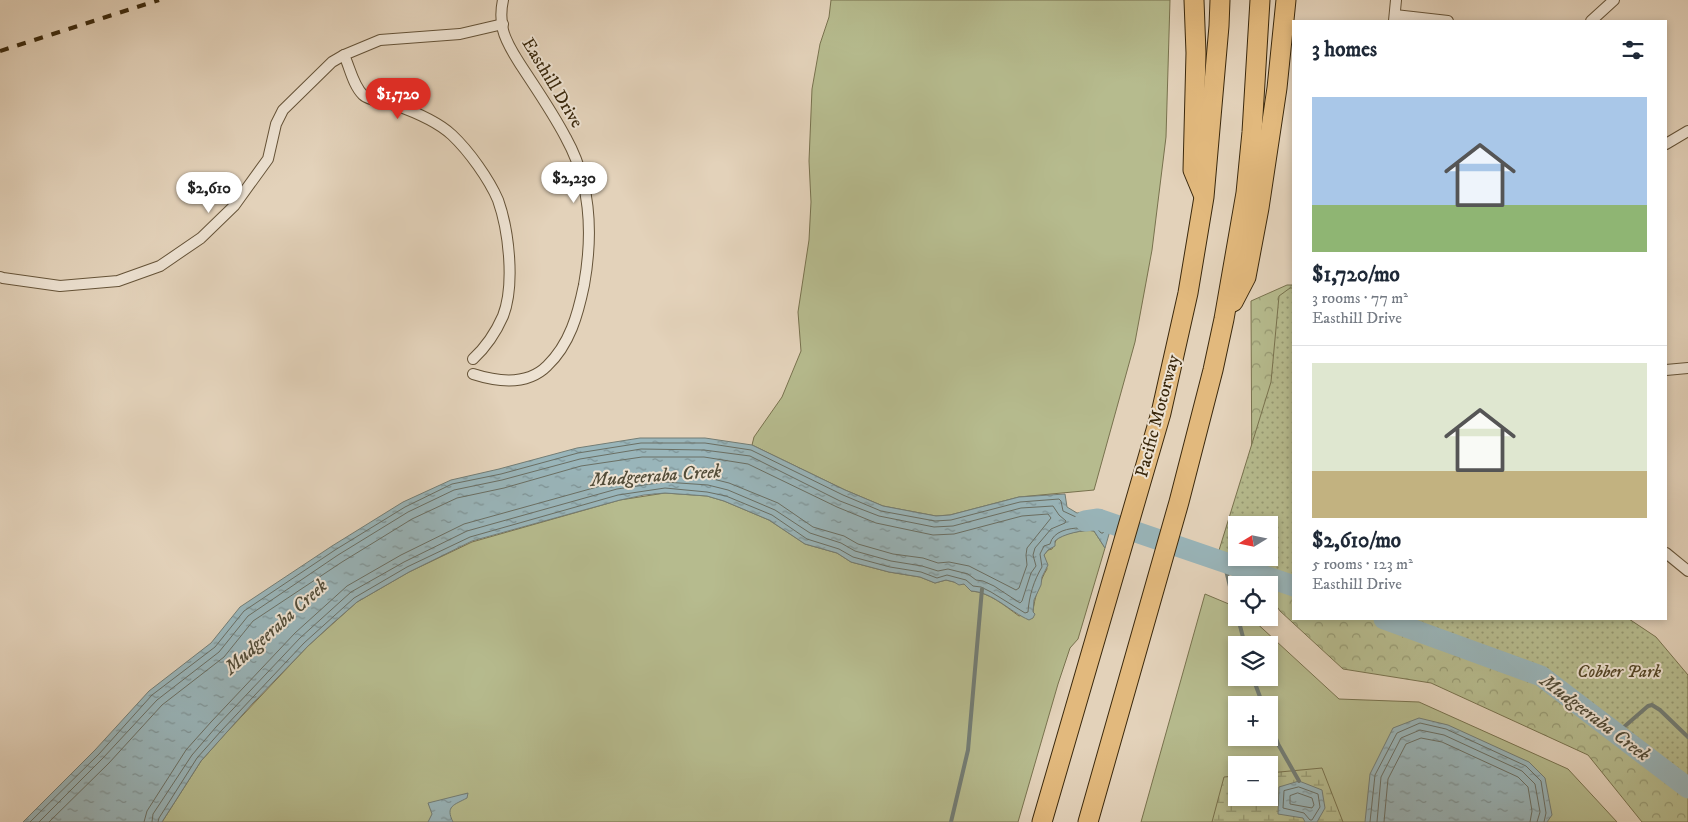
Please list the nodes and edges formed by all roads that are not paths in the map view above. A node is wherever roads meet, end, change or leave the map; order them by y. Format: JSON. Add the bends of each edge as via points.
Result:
{"nodes":[{"id":1,"x":503,"y":0,"type":"edge"},
{"id":2,"x":1194,"y":0,"type":"edge"},
{"id":3,"x":1220,"y":0,"type":"edge"},
{"id":4,"x":1260,"y":0,"type":"edge"},
{"id":5,"x":1286,"y":0,"type":"edge"},
{"id":6,"x":1396,"y":0,"type":"edge"},
{"id":7,"x":1614,"y":0,"type":"edge"},
{"id":8,"x":1395,"y":18,"type":"edge"},
{"id":9,"x":1430,"y":20,"type":"edge"},
{"id":10,"x":1592,"y":20,"type":"edge"},
{"id":11,"x":503,"y":24,"type":"junction"},
{"id":12,"x":344,"y":55,"type":"junction"},
{"id":13,"x":1688,"y":131,"type":"edge"},
{"id":14,"x":1667,"y":143,"type":"edge"},
{"id":15,"x":1204,"y":197,"type":"junction"},
{"id":16,"x":0,"y":276,"type":"edge"},
{"id":17,"x":1224,"y":319,"type":"junction"},
{"id":18,"x":473,"y":359,"type":"dead end"},
{"id":19,"x":1688,"y":368,"type":"edge"},
{"id":20,"x":1667,"y":370,"type":"edge"},
{"id":21,"x":473,"y":374,"type":"dead end"},
{"id":22,"x":1667,"y":554,"type":"edge"},
{"id":23,"x":1688,"y":572,"type":"edge"},
{"id":24,"x":1042,"y":822,"type":"edge"},
{"id":25,"x":1088,"y":822,"type":"edge"}],
"edges":[{"from":1,"to":11,"type":"street","name":"Easthill Drive"},
{"from":2,"to":15,"type":"highway","via":[[1193,170]]},
{"from":3,"to":15,"type":"highway","name":"Pacific Motorway"},
{"from":4,"to":17,"type":"highway","via":[[1250,158]]},
{"from":5,"to":17,"type":"highway","via":[[1274,106],[1246,277]]},
{"from":6,"to":8,"type":"street"},
{"from":7,"to":10,"type":"street"},
{"from":8,"to":9,"type":"street"},
{"from":11,"to":12,"type":"street","name":"Easthill Drive","via":[[460,34],[380,40]]},
{"from":11,"to":21,"type":"street","name":"Easthill Drive","via":[[512,50],[577,161],[584,183],[589,221],[589,258],[573,328],[558,356],[525,380],[506,381]]},
{"from":12,"to":16,"type":"street","name":"Easthill Drive","via":[[332,62],[283,110],[276,124],[268,158],[234,206],[202,238],[160,266],[118,281],[60,286]]},
{"from":12,"to":18,"type":"street","via":[[365,98],[394,104],[452,135],[470,155],[498,200],[510,260],[508,287],[503,315],[492,337]]},
{"from":13,"to":14,"type":"street"},
{"from":15,"to":24,"type":"highway","name":"Pacific Motorway","via":[[1188,293],[1161,413]]},
{"from":17,"to":25,"type":"highway","via":[[1179,502]]},
{"from":19,"to":20,"type":"street"},
{"from":22,"to":23,"type":"street"}]}
